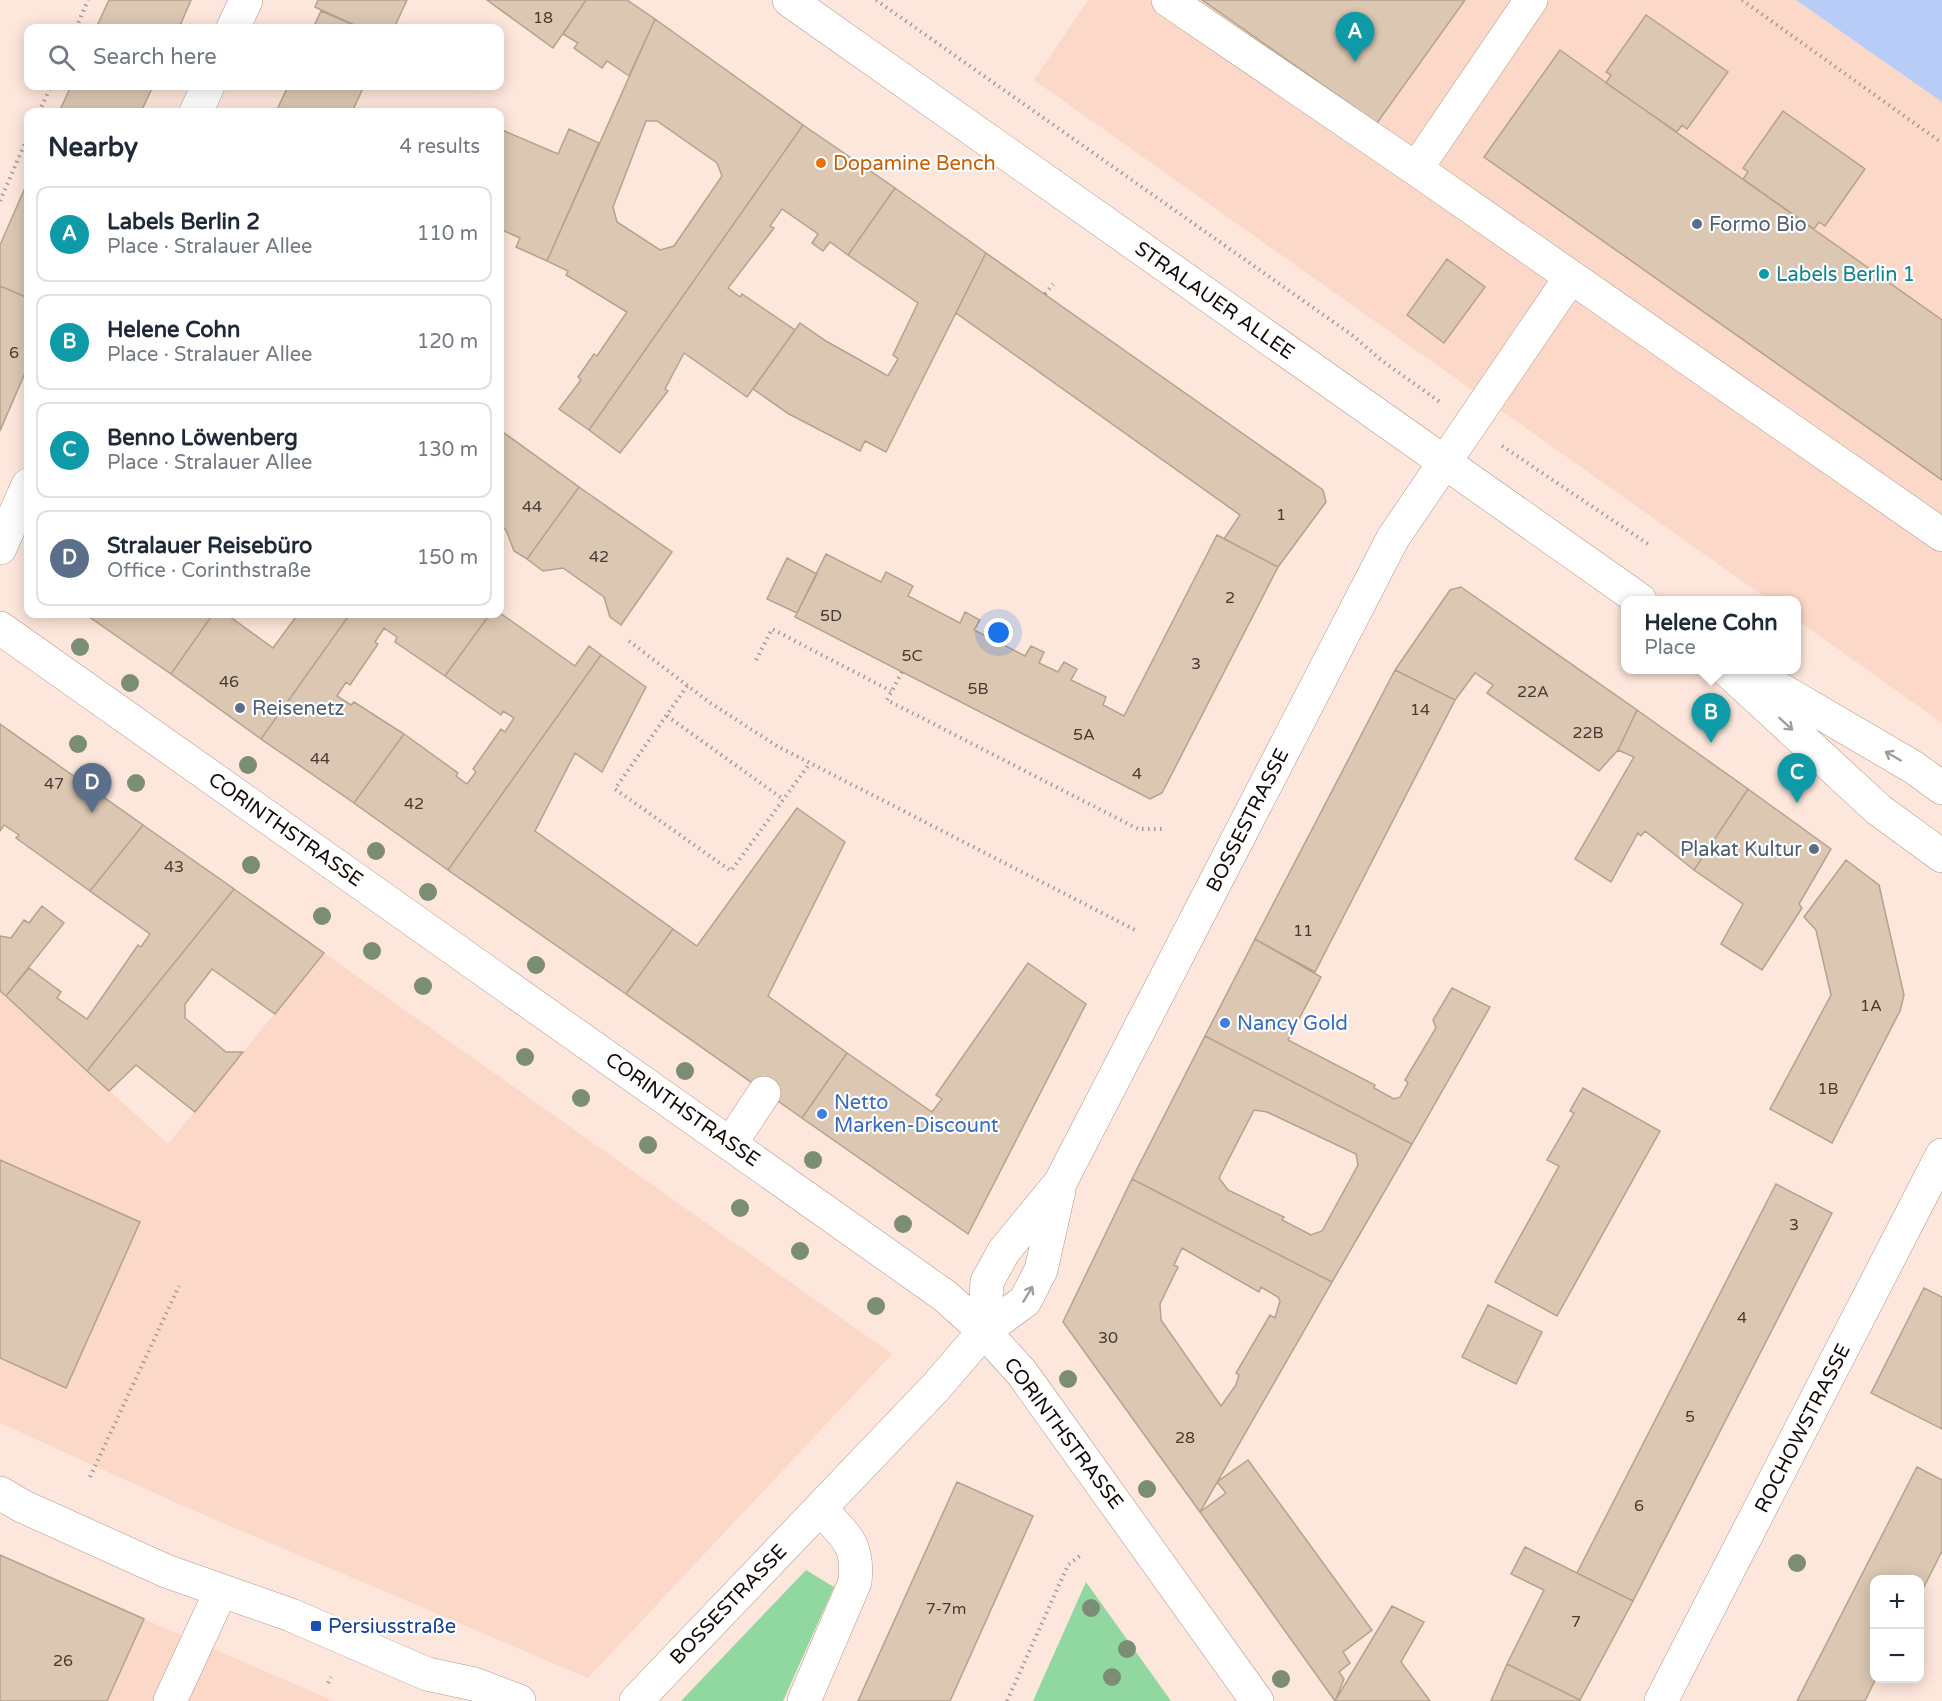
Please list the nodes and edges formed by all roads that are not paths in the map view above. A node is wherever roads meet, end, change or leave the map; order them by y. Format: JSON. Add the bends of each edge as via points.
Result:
{"nodes":[{"id":1,"x":246,"y":0,"type":"edge"},
{"id":2,"x":789,"y":0,"type":"edge"},
{"id":3,"x":1168,"y":0,"type":"edge"},
{"id":4,"x":1531,"y":0,"type":"edge"},
{"id":5,"x":235,"y":24,"type":"edge"},
{"id":6,"x":206,"y":90,"type":"edge"},
{"id":7,"x":198,"y":108,"type":"edge"},
{"id":8,"x":1416,"y":169,"type":"junction"},
{"id":9,"x":1570,"y":278,"type":"junction"},
{"id":10,"x":1442,"y":462,"type":"junction"},
{"id":11,"x":24,"y":494,"type":"edge"},
{"id":12,"x":1942,"y":536,"type":"edge"},
{"id":13,"x":0,"y":548,"type":"edge"},
{"id":14,"x":1634,"y":596,"type":"edge"},
{"id":15,"x":0,"y":628,"type":"edge"},
{"id":16,"x":1733,"y":674,"type":"edge"},
{"id":17,"x":1755,"y":674,"type":"edge"},
{"id":18,"x":1942,"y":788,"type":"edge"},
{"id":19,"x":1942,"y":856,"type":"edge"},
{"id":20,"x":764,"y":1093,"type":"dead end"},
{"id":21,"x":731,"y":1143,"type":"junction"},
{"id":22,"x":1942,"y":1155,"type":"edge"},
{"id":23,"x":984,"y":1331,"type":"junction"},
{"id":24,"x":0,"y":1492,"type":"edge"},
{"id":25,"x":820,"y":1509,"type":"junction"},
{"id":26,"x":221,"y":1591,"type":"junction"},
{"id":27,"x":170,"y":1701,"type":"edge"},
{"id":28,"x":519,"y":1701,"type":"edge"},
{"id":29,"x":636,"y":1701,"type":"edge"},
{"id":30,"x":804,"y":1701,"type":"edge"},
{"id":31,"x":1257,"y":1701,"type":"edge"},
{"id":32,"x":1661,"y":1701,"type":"edge"}],
"edges":[{"from":1,"to":5,"type":"street"},
{"from":2,"to":10,"type":"street","name":"STRALAUER ALLEE"},
{"from":3,"to":8,"type":"street"},
{"from":4,"to":8,"type":"street"},
{"from":6,"to":7,"type":"street"},
{"from":8,"to":9,"type":"street"},
{"from":9,"to":10,"type":"street","name":"BOSSESTRASSE"},
{"from":9,"to":12,"type":"street"},
{"from":10,"to":14,"type":"street","name":"STRALAUER ALLEE"},
{"from":10,"to":23,"type":"street","name":"BOSSESTRASSE","via":[[1393,538],[1060,1183],[1041,1270],[1025,1301]]},
{"from":11,"to":13,"type":"street"},
{"from":15,"to":21,"type":"street","name":"CORINTHSTRASSE"},
{"from":16,"to":19,"type":"street","one_way":true,"via":[[1879,810]]},
{"from":18,"to":17,"type":"street","one_way":true},
{"from":20,"to":21,"type":"street"},
{"from":21,"to":23,"type":"street","name":"CORINTHSTRASSE","via":[[945,1296]]},
{"from":22,"to":32,"type":"street","name":"ROCHOWSTRASSE"},
{"from":23,"to":25,"type":"street","name":"BOSSESTRASSE"},
{"from":23,"to":31,"type":"street","name":"CORINTHSTRASSE","via":[[1042,1399]]},
{"from":24,"to":26,"type":"street","via":[[22,1506],[166,1572]]},
{"from":25,"to":29,"type":"street","name":"BOSSESTRASSE"},
{"from":25,"to":30,"type":"street","via":[[854,1547],[857,1563],[855,1582]]},
{"from":26,"to":27,"type":"street"},
{"from":26,"to":28,"type":"street","via":[[427,1674],[483,1686]]}]}
